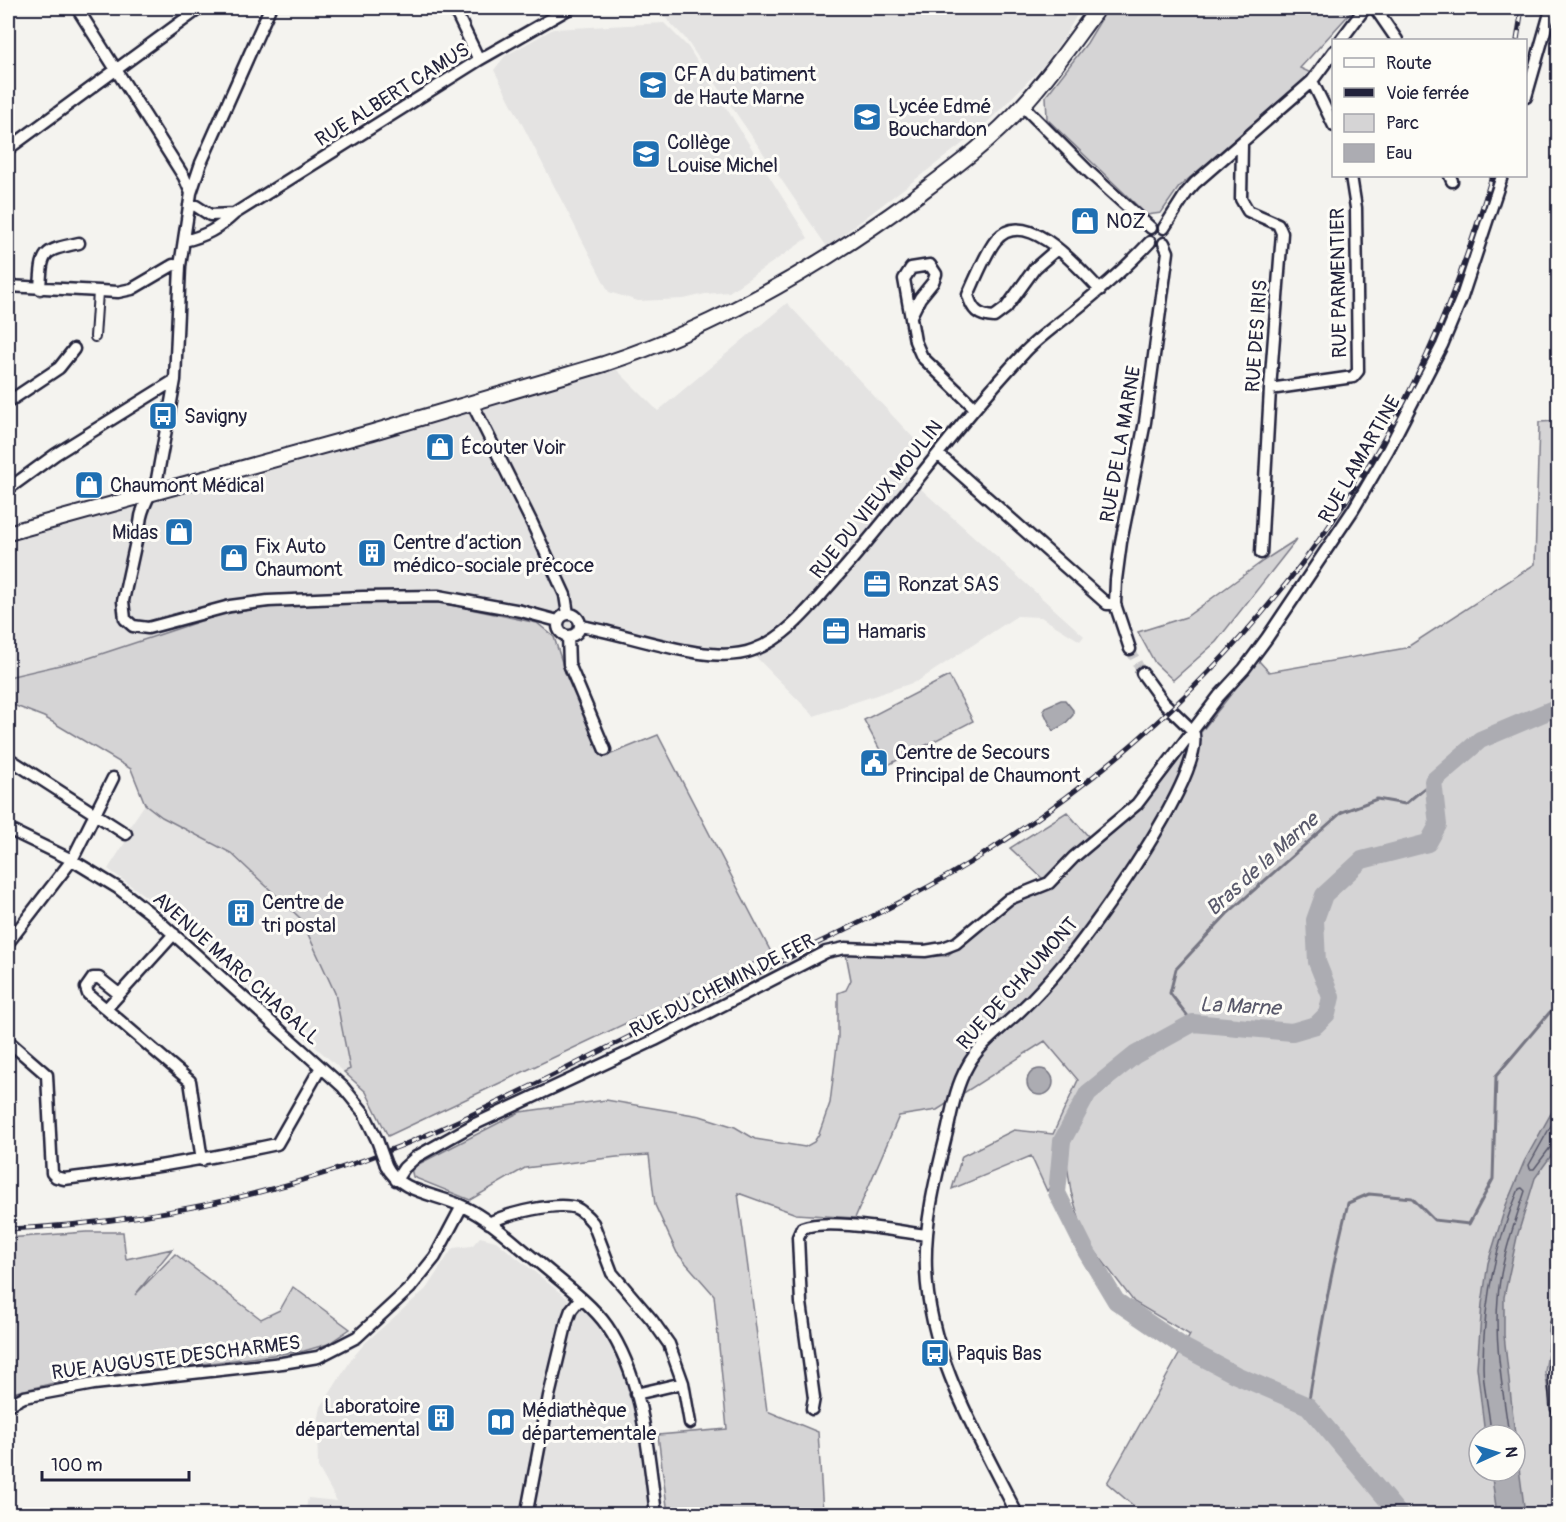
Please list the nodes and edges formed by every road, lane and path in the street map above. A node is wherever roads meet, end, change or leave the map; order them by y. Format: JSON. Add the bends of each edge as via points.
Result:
{"nodes":[{"id":1,"x":200,"y":8,"type":"edge"},
{"id":2,"x":270,"y":8,"type":"edge"},
{"id":3,"x":454,"y":8,"type":"edge"},
{"id":4,"x":570,"y":8,"type":"edge"},
{"id":5,"x":1090,"y":8,"type":"edge"},
{"id":6,"x":1098,"y":8,"type":"edge"},
{"id":7,"x":1365,"y":8,"type":"edge"},
{"id":8,"x":1375,"y":8,"type":"edge"},
{"id":9,"x":1557,"y":8,"type":"edge"},
{"id":10,"x":81,"y":9,"type":"edge"},
{"id":11,"x":1086,"y":23,"type":"junction"},
{"id":12,"x":1342,"y":39,"type":"edge"},
{"id":13,"x":1395,"y":39,"type":"edge"},
{"id":14,"x":1332,"y":54,"type":"edge"},
{"id":15,"x":479,"y":60,"type":"junction"},
{"id":16,"x":115,"y":69,"type":"junction"},
{"id":17,"x":1312,"y":81,"type":"junction"},
{"id":18,"x":1527,"y":94,"type":"edge"},
{"id":19,"x":1023,"y":106,"type":"junction"},
{"id":20,"x":1332,"y":122,"type":"edge"},
{"id":21,"x":1242,"y":144,"type":"junction"},
{"id":22,"x":8,"y":149,"type":"edge"},
{"id":23,"x":1352,"y":177,"type":"edge"},
{"id":24,"x":1502,"y":177,"type":"edge"},
{"id":25,"x":191,"y":193,"type":"junction"},
{"id":26,"x":189,"y":205,"type":"junction"},
{"id":27,"x":234,"y":214,"type":"junction"},
{"id":28,"x":210,"y":215,"type":"junction"},
{"id":29,"x":1150,"y":228,"type":"junction"},
{"id":30,"x":1164,"y":228,"type":"junction"},
{"id":31,"x":213,"y":230,"type":"junction"},
{"id":32,"x":184,"y":241,"type":"junction"},
{"id":33,"x":79,"y":243,"type":"dead end"},
{"id":34,"x":1150,"y":243,"type":"junction"},
{"id":35,"x":1164,"y":243,"type":"junction"},
{"id":36,"x":1057,"y":249,"type":"junction"},
{"id":37,"x":180,"y":266,"type":"junction"},
{"id":38,"x":8,"y":286,"type":"edge"},
{"id":39,"x":40,"y":289,"type":"junction"},
{"id":40,"x":1100,"y":290,"type":"junction"},
{"id":41,"x":98,"y":292,"type":"junction"},
{"id":42,"x":911,"y":316,"type":"dead end"},
{"id":43,"x":95,"y":337,"type":"dead end"},
{"id":44,"x":74,"y":349,"type":"dead end"},
{"id":45,"x":175,"y":380,"type":"junction"},
{"id":46,"x":1270,"y":389,"type":"junction"},
{"id":47,"x":8,"y":402,"type":"edge"},
{"id":48,"x":472,"y":403,"type":"junction"},
{"id":49,"x":974,"y":407,"type":"junction"},
{"id":50,"x":938,"y":454,"type":"junction"},
{"id":51,"x":8,"y":489,"type":"edge"},
{"id":52,"x":152,"y":493,"type":"junction"},
{"id":53,"x":8,"y":533,"type":"edge"},
{"id":54,"x":1261,"y":553,"type":"dead end"},
{"id":55,"x":1115,"y":604,"type":"junction"},
{"id":56,"x":568,"y":614,"type":"junction"},
{"id":57,"x":558,"y":621,"type":"junction"},
{"id":58,"x":580,"y":626,"type":"junction"},
{"id":59,"x":568,"y":636,"type":"junction"},
{"id":60,"x":1130,"y":649,"type":"tunnel mouth"},
{"id":61,"x":1142,"y":673,"type":"tunnel mouth"},
{"id":62,"x":1193,"y":731,"type":"junction"},
{"id":63,"x":605,"y":750,"type":"dead end"},
{"id":64,"x":8,"y":758,"type":"edge"},
{"id":65,"x":113,"y":778,"type":"dead end"},
{"id":66,"x":95,"y":813,"type":"junction"},
{"id":67,"x":8,"y":829,"type":"edge"},
{"id":68,"x":126,"y":834,"type":"dead end"},
{"id":69,"x":72,"y":860,"type":"junction"},
{"id":70,"x":174,"y":934,"type":"junction"},
{"id":71,"x":8,"y":943,"type":"edge"},
{"id":72,"x":119,"y":994,"type":"junction"},
{"id":73,"x":106,"y":1009,"type":"junction"},
{"id":74,"x":8,"y":1041,"type":"edge"},
{"id":75,"x":321,"y":1067,"type":"junction"},
{"id":76,"x":202,"y":1160,"type":"junction"},
{"id":77,"x":396,"y":1180,"type":"junction"},
{"id":78,"x":462,"y":1206,"type":"junction"},
{"id":79,"x":489,"y":1223,"type":"junction"},
{"id":80,"x":926,"y":1235,"type":"junction"},
{"id":81,"x":580,"y":1299,"type":"junction"},
{"id":82,"x":1558,"y":1324,"type":"edge"},
{"id":83,"x":683,"y":1383,"type":"junction"},
{"id":84,"x":636,"y":1394,"type":"junction"},
{"id":85,"x":8,"y":1405,"type":"edge"},
{"id":86,"x":1558,"y":1407,"type":"edge"},
{"id":87,"x":812,"y":1409,"type":"dead end"},
{"id":88,"x":690,"y":1423,"type":"dead end"},
{"id":89,"x":527,"y":1511,"type":"dead end"},
{"id":90,"x":656,"y":1515,"type":"edge"},
{"id":91,"x":1017,"y":1515,"type":"edge"}],
"edges":[{"from":1,"to":16,"type":"street"},
{"from":2,"to":25,"type":"street"},
{"from":3,"to":15,"type":"street"},
{"from":4,"to":15,"type":"street","name":"RUE ALBERT CAMUS"},
{"from":5,"to":11,"type":"street"},
{"from":6,"to":11,"type":"street"},
{"from":7,"to":12,"type":"street"},
{"from":8,"to":13,"type":"street"},
{"from":9,"to":18,"type":"street","via":[[1551,13]]},
{"from":10,"to":16,"type":"street"},
{"from":11,"to":19,"type":"street"},
{"from":14,"to":17,"type":"street"},
{"from":15,"to":27,"type":"street","name":"RUE ALBERT CAMUS"},
{"from":16,"to":22,"type":"street"},
{"from":16,"to":25,"type":"street"},
{"from":17,"to":20,"type":"street"},
{"from":17,"to":21,"type":"street"},
{"from":19,"to":29,"type":"street"},
{"from":19,"to":48,"type":"street","via":[[928,187],[836,253],[733,312],[634,354]]},
{"from":21,"to":30,"type":"street","via":[[1195,183]]},
{"from":21,"to":46,"type":"street","name":"RUE DES IRIS","via":[[1241,199],[1248,211],[1278,224],[1282,234]]},
{"from":23,"to":46,"type":"street","name":"RUE PARMENTIER","via":[[1358,371],[1353,376]]},
{"from":24,"to":62,"type":"street","name":"RUE LAMARTINE","via":[[1458,307],[1388,450],[1353,510],[1267,638]]},
{"from":25,"to":26,"type":"street"},
{"from":26,"to":28,"type":"street"},
{"from":26,"to":32,"type":"street"},
{"from":27,"to":28,"type":"street"},
{"from":27,"to":31,"type":"street","name":"RUE ALBERT CAMUS"},
{"from":28,"to":31,"type":"street"},
{"from":29,"to":30,"type":"street"},
{"from":29,"to":34,"type":"street"},
{"from":30,"to":35,"type":"street","via":[[1168,236]]},
{"from":31,"to":32,"type":"street","name":"RUE ALBERT CAMUS"},
{"from":32,"to":37,"type":"street"},
{"from":33,"to":39,"type":"street","via":[[54,249],[44,256]]},
{"from":34,"to":35,"type":"street"},
{"from":34,"to":40,"type":"street","name":"RUE DU VIEUX MOULIN"},
{"from":35,"to":55,"type":"street","name":"RUE DE LA MARNE","via":[[1168,252],[1145,422],[1121,542]]},
{"from":36,"to":36,"type":"street","via":[[1032,230],[1013,229],[1004,233],[995,241],[968,295],[971,306],[981,316],[994,317],[1006,308],[1035,268]]},
{"from":36,"to":40,"type":"street"},
{"from":37,"to":41,"type":"street","via":[[173,265],[132,289]]},
{"from":37,"to":45,"type":"street"},
{"from":38,"to":39,"type":"street"},
{"from":39,"to":41,"type":"street"},
{"from":40,"to":49,"type":"street","name":"RUE DU VIEUX MOULIN","via":[[1026,350]]},
{"from":41,"to":43,"type":"street"},
{"from":42,"to":49,"type":"street","via":[[922,357]]},
{"from":44,"to":47,"type":"street","via":[[59,368]]},
{"from":45,"to":51,"type":"street"},
{"from":45,"to":52,"type":"street"},
{"from":46,"to":54,"type":"street","name":"RUE DES IRIS"},
{"from":48,"to":52,"type":"street"},
{"from":48,"to":56,"type":"street","via":[[565,595]]},
{"from":49,"to":50,"type":"street","name":"RUE DU VIEUX MOULIN"},
{"from":50,"to":55,"type":"street","via":[[1107,604]]},
{"from":50,"to":58,"type":"street","name":"RUE DU VIEUX MOULIN","via":[[864,547],[806,611],[769,642],[753,650],[714,656]]},
{"from":52,"to":53,"type":"street"},
{"from":52,"to":57,"type":"street","via":[[141,513],[123,601],[125,619],[133,626],[148,628],[230,606],[268,601],[438,596]]},
{"from":55,"to":60,"type":"street","name":"RUE DE LA MARNE"},
{"from":56,"to":57,"type":"street"},
{"from":56,"to":58,"type":"street","via":[[577,617]]},
{"from":57,"to":59,"type":"street","via":[[560,631]]},
{"from":58,"to":59,"type":"street"},
{"from":59,"to":63,"type":"street","via":[[569,664]]},
{"from":61,"to":62,"type":"street","via":[[1163,702]]},
{"from":62,"to":77,"type":"street","name":"RUE DU CHEMIN DE FER","via":[[1137,804],[1074,856],[1049,883],[1009,899],[956,942],[934,951],[845,948],[826,952],[655,1040],[473,1125],[416,1157]]},
{"from":62,"to":80,"type":"street","name":"RUE DE CHAUMONT","via":[[1195,743],[1180,788],[1144,851],[1066,962],[966,1068],[944,1142]]},
{"from":64,"to":66,"type":"street"},
{"from":65,"to":66,"type":"street"},
{"from":66,"to":68,"type":"street"},
{"from":66,"to":69,"type":"street"},
{"from":67,"to":69,"type":"street","name":"AVENUE MARC CHAGALL"},
{"from":69,"to":70,"type":"street","name":"AVENUE MARC CHAGALL","via":[[118,888]]},
{"from":69,"to":71,"type":"street"},
{"from":70,"to":72,"type":"street"},
{"from":70,"to":75,"type":"street","name":"AVENUE MARC CHAGALL"},
{"from":72,"to":73,"type":"street"},
{"from":72,"to":73,"type":"street","via":[[99,978],[93,978],[86,988],[88,994]]},
{"from":73,"to":76,"type":"street","via":[[190,1081]]},
{"from":74,"to":76,"type":"street","via":[[47,1075],[52,1173],[56,1177],[128,1172]]},
{"from":75,"to":76,"type":"street","via":[[278,1144]]},
{"from":75,"to":77,"type":"street","name":"AVENUE MARC CHAGALL","bridge":true,"via":[[358,1104]]},
{"from":77,"to":78,"type":"street"},
{"from":78,"to":79,"type":"street"},
{"from":78,"to":85,"type":"street","name":"RUE AUGUSTE DESCHARMES","via":[[435,1257],[410,1288],[357,1337],[318,1357],[94,1384],[24,1397]]},
{"from":79,"to":81,"type":"street"},
{"from":79,"to":83,"type":"street","via":[[513,1213],[551,1208],[573,1207],[583,1212],[593,1224],[612,1273],[669,1344]]},
{"from":80,"to":87,"type":"street","via":[[838,1225],[813,1224],[802,1228],[798,1237],[801,1303],[814,1398]]},
{"from":80,"to":91,"type":"street","name":"RUE DE CHAUMONT","via":[[928,1293],[939,1348]]},
{"from":81,"to":84,"type":"street","via":[[607,1325],[626,1359]]},
{"from":81,"to":89,"type":"street","via":[[567,1321]]},
{"from":82,"to":86,"type":"street"},
{"from":83,"to":84,"type":"street"},
{"from":83,"to":88,"type":"street"},
{"from":84,"to":90,"type":"street"}]}
